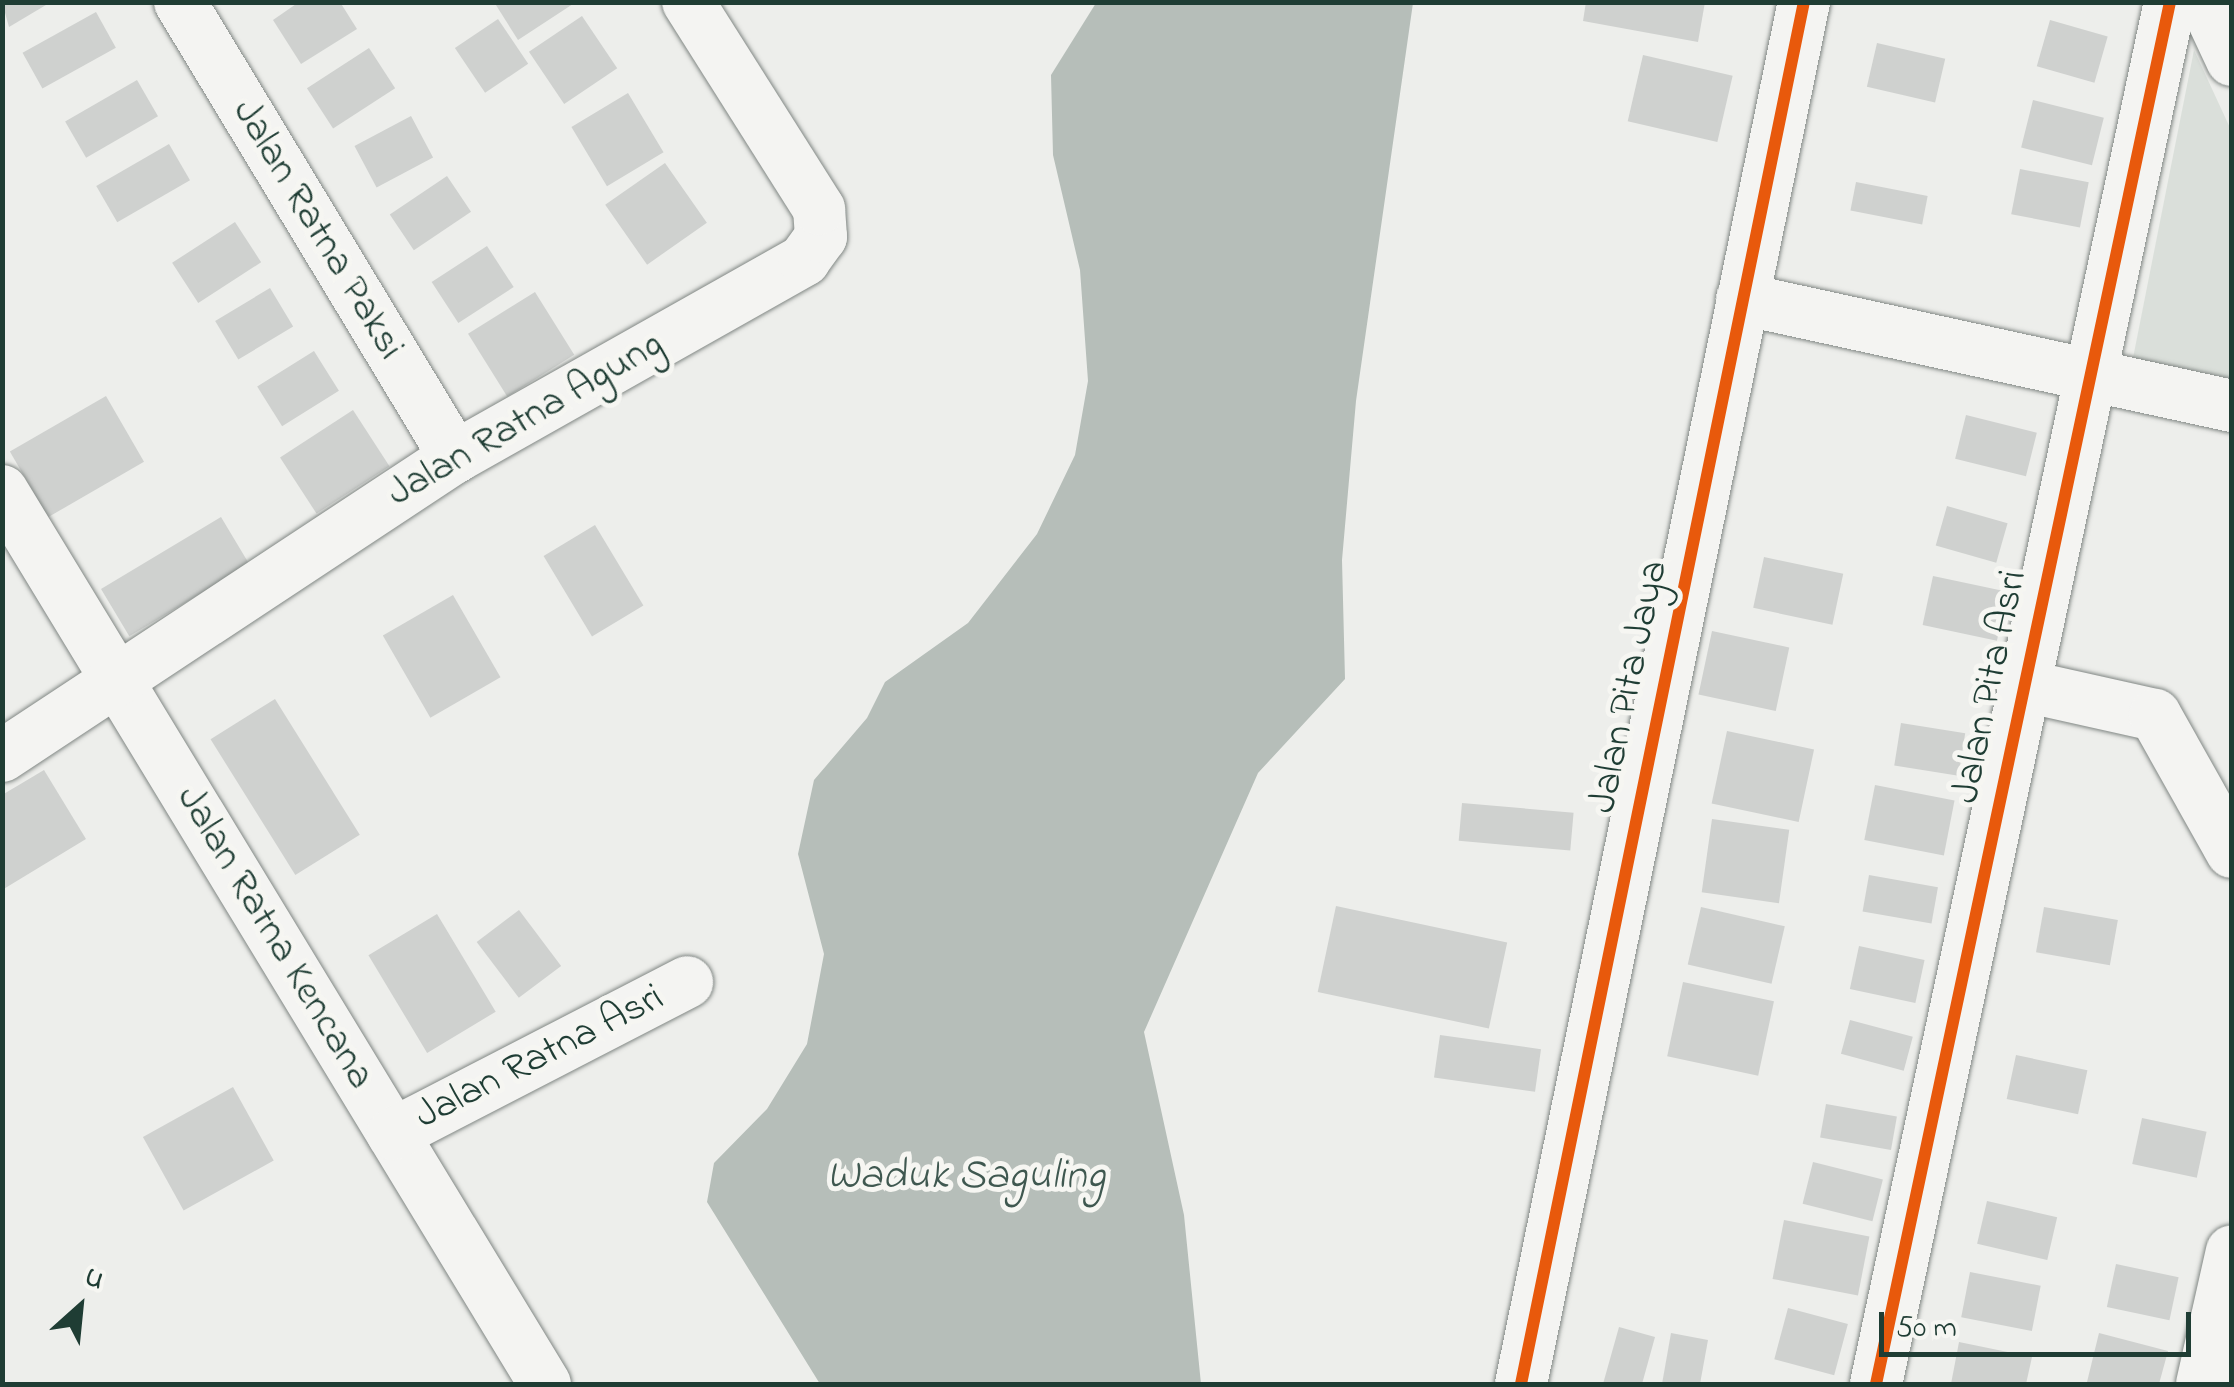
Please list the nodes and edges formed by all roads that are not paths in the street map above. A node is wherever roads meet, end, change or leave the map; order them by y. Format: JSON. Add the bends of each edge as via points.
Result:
{"nodes":[{"id":1,"x":180,"y":2,"type":"edge"},
{"id":2,"x":688,"y":2,"type":"edge"},
{"id":3,"x":1804,"y":2,"type":"edge"},
{"id":4,"x":2170,"y":2,"type":"edge"},
{"id":5,"x":2206,"y":2,"type":"edge"},
{"id":6,"x":2232,"y":60,"type":"edge"},
{"id":7,"x":1742,"y":299,"type":"junction"},
{"id":8,"x":2091,"y":374,"type":"junction"},
{"id":9,"x":2232,"y":406,"type":"edge"},
{"id":10,"x":454,"y":457,"type":"junction"},
{"id":11,"x":2,"y":491,"type":"edge"},
{"id":12,"x":116,"y":678,"type":"junction"},
{"id":13,"x":2025,"y":686,"type":"junction"},
{"id":14,"x":2,"y":756,"type":"edge"},
{"id":15,"x":2232,"y":852,"type":"edge"},
{"id":16,"x":686,"y":982,"type":"dead end"},
{"id":17,"x":393,"y":1134,"type":"junction"},
{"id":18,"x":2232,"y":1251,"type":"edge"},
{"id":19,"x":545,"y":1384,"type":"edge"},
{"id":20,"x":1521,"y":1384,"type":"edge"},
{"id":21,"x":1876,"y":1384,"type":"edge"},
{"id":22,"x":2202,"y":1384,"type":"edge"}],
"edges":[{"from":1,"to":10,"type":"street","name":"Jalan Ratna Paksi"},
{"from":2,"to":10,"type":"street","name":"Jalan Ratna Agung","via":[[819,209],[821,237],[804,260]]},
{"from":3,"to":7,"type":"street","name":"Jalan Pita Jaya"},
{"from":4,"to":8,"type":"street","name":"Jalan Pita Asri"},
{"from":5,"to":6,"type":"street"},
{"from":7,"to":8,"type":"street"},
{"from":7,"to":20,"type":"street","name":"Jalan Pita Jaya"},
{"from":8,"to":9,"type":"street"},
{"from":8,"to":13,"type":"street","name":"Jalan Pita Asri"},
{"from":10,"to":12,"type":"street","name":"Jalan Ratna Agung"},
{"from":11,"to":12,"type":"street","name":"Jalan Ratna Kencana"},
{"from":12,"to":14,"type":"street","name":"Jalan Ratna Agung"},
{"from":12,"to":17,"type":"street","name":"Jalan Ratna Kencana"},
{"from":13,"to":15,"type":"street","via":[[2155,715]]},
{"from":13,"to":21,"type":"street","name":"Jalan Pita Asri"},
{"from":16,"to":17,"type":"street","name":"Jalan Ratna Asri"},
{"from":17,"to":19,"type":"street","name":"Jalan Ratna Kencana"},
{"from":18,"to":22,"type":"street"}]}
